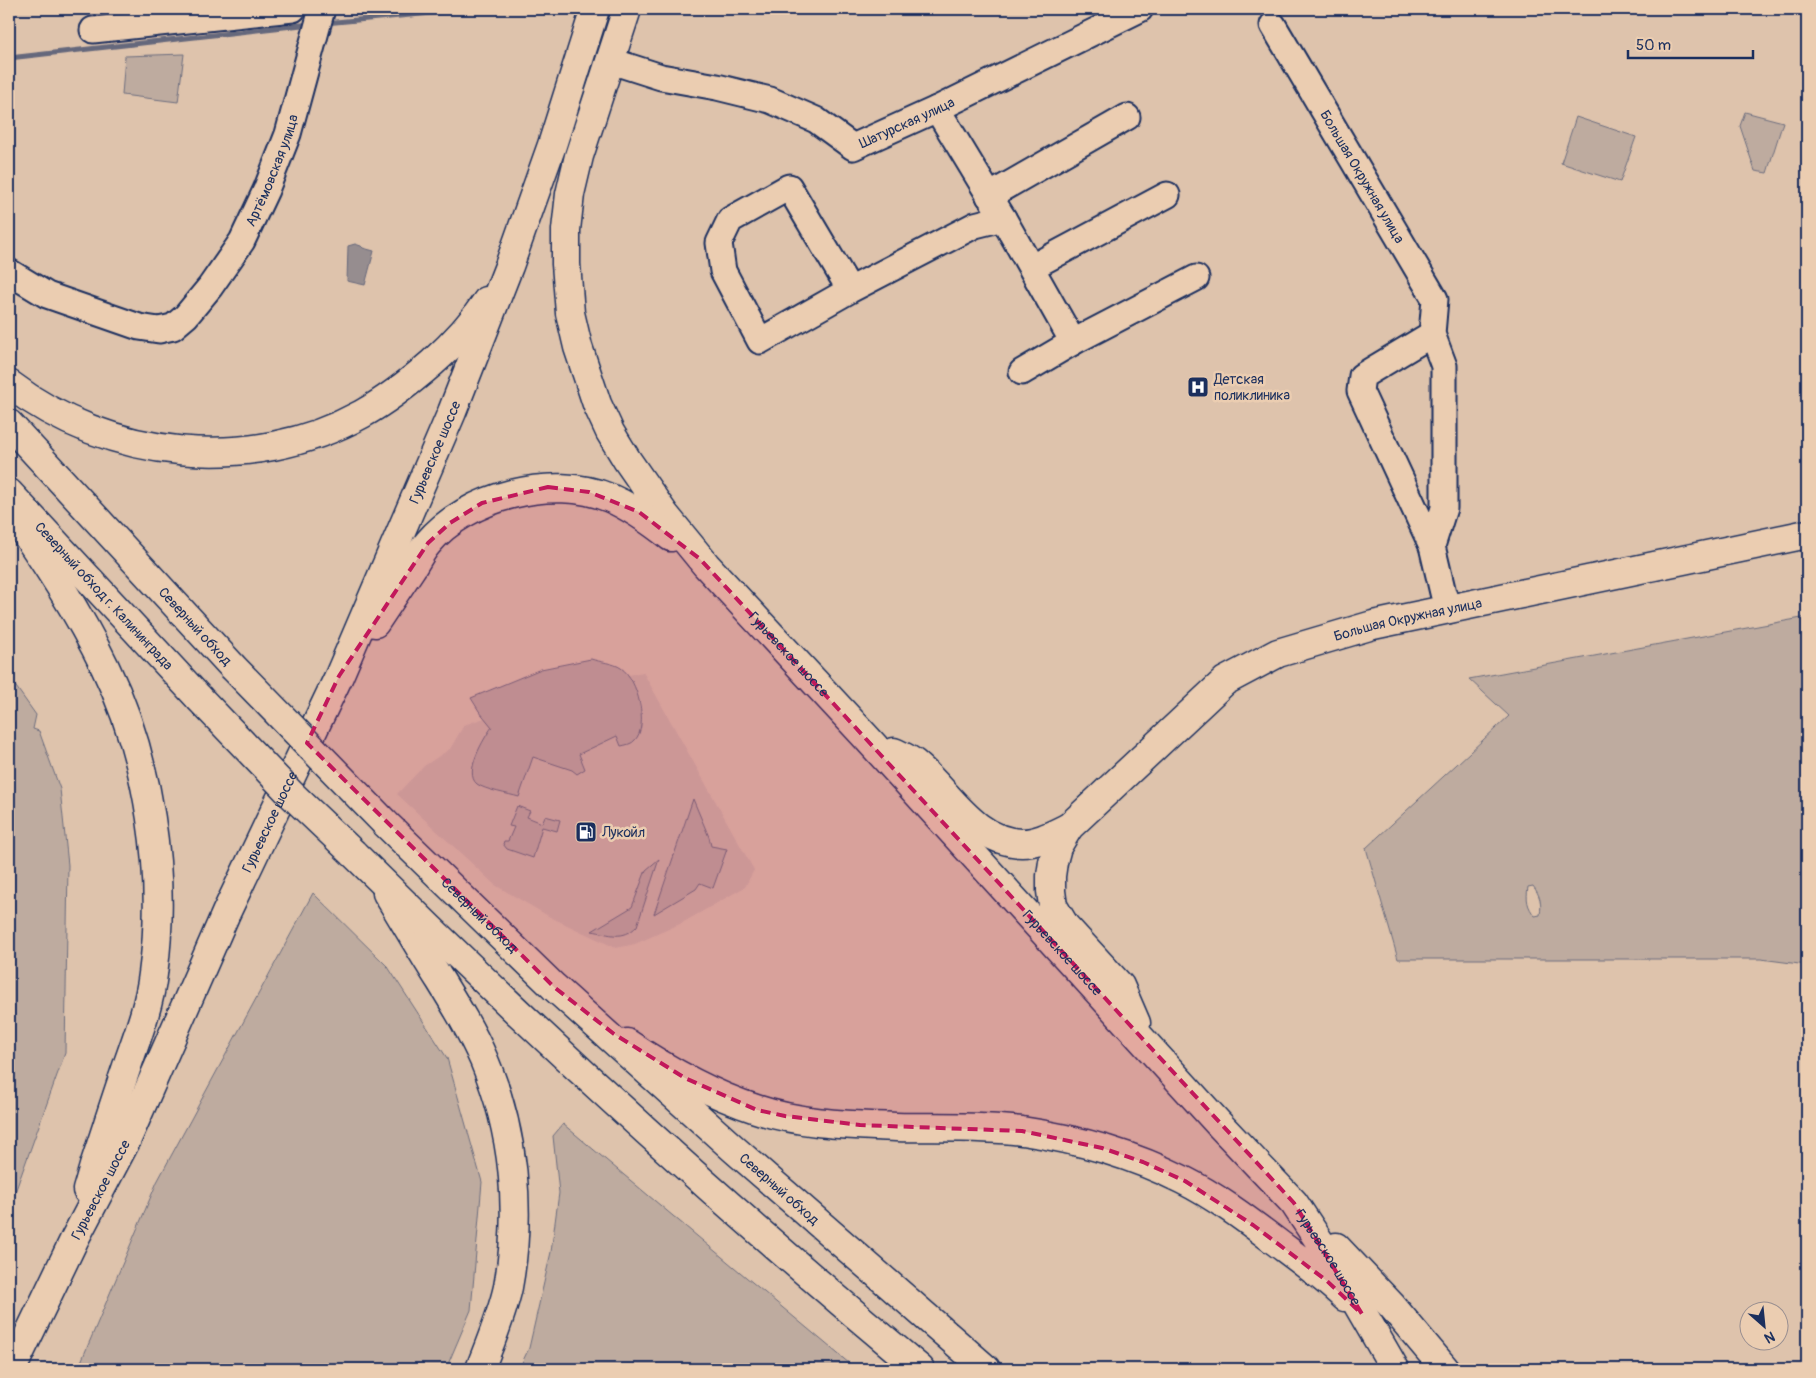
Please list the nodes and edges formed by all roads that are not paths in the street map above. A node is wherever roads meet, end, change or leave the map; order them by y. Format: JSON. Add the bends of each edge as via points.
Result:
{"nodes":[{"id":1,"x":293,"y":9,"type":"edge"},
{"id":2,"x":322,"y":9,"type":"edge"},
{"id":3,"x":595,"y":9,"type":"edge"},
{"id":4,"x":1140,"y":9,"type":"edge"},
{"id":5,"x":627,"y":11,"type":"edge"},
{"id":6,"x":1273,"y":25,"type":"dead end"},
{"id":7,"x":92,"y":30,"type":"dead end"},
{"id":8,"x":607,"y":71,"type":"junction"},
{"id":9,"x":937,"y":109,"type":"junction"},
{"id":10,"x":1127,"y":117,"type":"dead end"},
{"id":11,"x":1167,"y":195,"type":"dead end"},
{"id":12,"x":989,"y":196,"type":"junction"},
{"id":13,"x":1003,"y":218,"type":"junction"},
{"id":14,"x":509,"y":266,"type":"junction"},
{"id":15,"x":1032,"y":267,"type":"junction"},
{"id":16,"x":9,"y":272,"type":"edge"},
{"id":17,"x":1196,"y":278,"type":"dead end"},
{"id":18,"x":850,"y":290,"type":"junction"},
{"id":19,"x":1432,"y":334,"type":"junction"},
{"id":20,"x":1073,"y":342,"type":"junction"},
{"id":21,"x":1022,"y":372,"type":"dead end"},
{"id":22,"x":9,"y":384,"type":"edge"},
{"id":23,"x":9,"y":424,"type":"edge"},
{"id":24,"x":9,"y":493,"type":"edge"},
{"id":25,"x":9,"y":509,"type":"edge"},
{"id":26,"x":1807,"y":534,"type":"edge"},
{"id":27,"x":1432,"y":546,"type":"junction"},
{"id":28,"x":700,"y":559,"type":"junction"},
{"id":29,"x":1450,"y":610,"type":"junction"},
{"id":30,"x":339,"y":676,"type":"junction"},
{"id":31,"x":865,"y":736,"type":"junction"},
{"id":32,"x":1069,"y":827,"type":"junction"},
{"id":33,"x":377,"y":877,"type":"junction"},
{"id":34,"x":554,"y":987,"type":"junction"},
{"id":35,"x":1144,"y":1043,"type":"junction"},
{"id":36,"x":1294,"y":1203,"type":"junction"},
{"id":37,"x":75,"y":1238,"type":"junction"},
{"id":38,"x":1362,"y":1314,"type":"junction"},
{"id":39,"x":12,"y":1369,"type":"edge"},
{"id":40,"x":480,"y":1369,"type":"edge"},
{"id":41,"x":920,"y":1369,"type":"edge"},
{"id":42,"x":986,"y":1369,"type":"edge"},
{"id":43,"x":1395,"y":1369,"type":"edge"},
{"id":44,"x":1445,"y":1369,"type":"edge"}],
"edges":[{"from":1,"to":7,"type":"street"},
{"from":2,"to":16,"type":"street","name":"Артёмовская улица","via":[[288,134],[258,207],[242,241],[210,287],[173,327],[159,330],[139,327],[47,295]]},
{"from":3,"to":14,"type":"main road","via":[[558,128]]},
{"from":4,"to":9,"type":"street","name":"Шатурская улица"},
{"from":5,"to":8,"type":"main road"},
{"from":6,"to":19,"type":"street","name":"Большая Окружная улица","via":[[1435,299]]},
{"from":8,"to":9,"type":"street","name":"Шатурская улица","via":[[661,77],[770,100],[816,120],[853,147]]},
{"from":8,"to":28,"type":"main road","via":[[578,156],[570,194],[566,264],[570,313],[582,364],[610,432],[660,507]]},
{"from":9,"to":12,"type":"street"},
{"from":10,"to":12,"type":"street"},
{"from":11,"to":15,"type":"street"},
{"from":12,"to":13,"type":"street"},
{"from":13,"to":15,"type":"street"},
{"from":13,"to":18,"type":"street","via":[[974,225]]},
{"from":14,"to":22,"type":"main road","via":[[485,304],[454,342],[415,378],[362,415],[314,435],[276,446],[201,453],[115,439],[71,422]]},
{"from":14,"to":30,"type":"main road","name":"Гурьевское шоссе","via":[[452,412]]},
{"from":15,"to":20,"type":"street"},
{"from":17,"to":20,"type":"street"},
{"from":18,"to":18,"type":"street","via":[[760,341],[723,271],[719,244],[730,220],[789,187]]},
{"from":19,"to":27,"type":"street","via":[[1444,366],[1444,508]]},
{"from":19,"to":27,"type":"street","via":[[1362,376],[1360,391]]},
{"from":20,"to":21,"type":"street"},
{"from":23,"to":34,"type":"main road","name":"Северный обход","bridge":true,"via":[[232,666],[385,823]]},
{"from":24,"to":33,"type":"main road","name":"Северный обход г. Калининграда","bridge":true,"via":[[199,698]]},
{"from":25,"to":37,"type":"main road","via":[[74,609],[114,687],[140,769],[155,858],[157,927],[148,1002],[94,1166]]},
{"from":26,"to":29,"type":"main road","name":"Большая Окружная улица"},
{"from":27,"to":29,"type":"street"},
{"from":28,"to":30,"type":"main road","via":[[639,512],[589,492],[548,488],[482,503],[450,523],[428,543]]},
{"from":28,"to":31,"type":"main road","name":"Гурьевское шоссе"},
{"from":29,"to":32,"type":"main road","name":"Большая Окружная улица","via":[[1373,625],[1278,653],[1224,681]]},
{"from":30,"to":37,"type":"main road","name":"Гурьевское шоссе","via":[[226,913],[127,1140]]},
{"from":31,"to":32,"type":"main road","via":[[914,762],[980,829],[994,837],[1023,843]]},
{"from":31,"to":35,"type":"main road","name":"Гурьевское шоссе"},
{"from":32,"to":35,"type":"main road","via":[[1057,847],[1050,876],[1053,906],[1065,926],[1120,986]]},
{"from":33,"to":40,"type":"main road","via":[[474,1037],[503,1118],[514,1184],[515,1225],[508,1288]]},
{"from":33,"to":41,"type":"main road","via":[[689,1171]]},
{"from":34,"to":38,"type":"main road","via":[[647,1056],[685,1078],[758,1110],[824,1123],[1022,1131],[1102,1148],[1143,1162],[1184,1180],[1253,1225],[1328,1281]]},
{"from":34,"to":42,"type":"main road","name":"Северный обход"},
{"from":35,"to":36,"type":"main road","name":"Гурьевское шоссе"},
{"from":36,"to":38,"type":"main road","name":"Гурьевское шоссе","via":[[1334,1262]]},
{"from":36,"to":44,"type":"main road","via":[[1392,1306]]},
{"from":37,"to":39,"type":"main road","name":"Гурьевское шоссе"},
{"from":38,"to":43,"type":"main road","name":"Гурьевское шоссе"}]}
